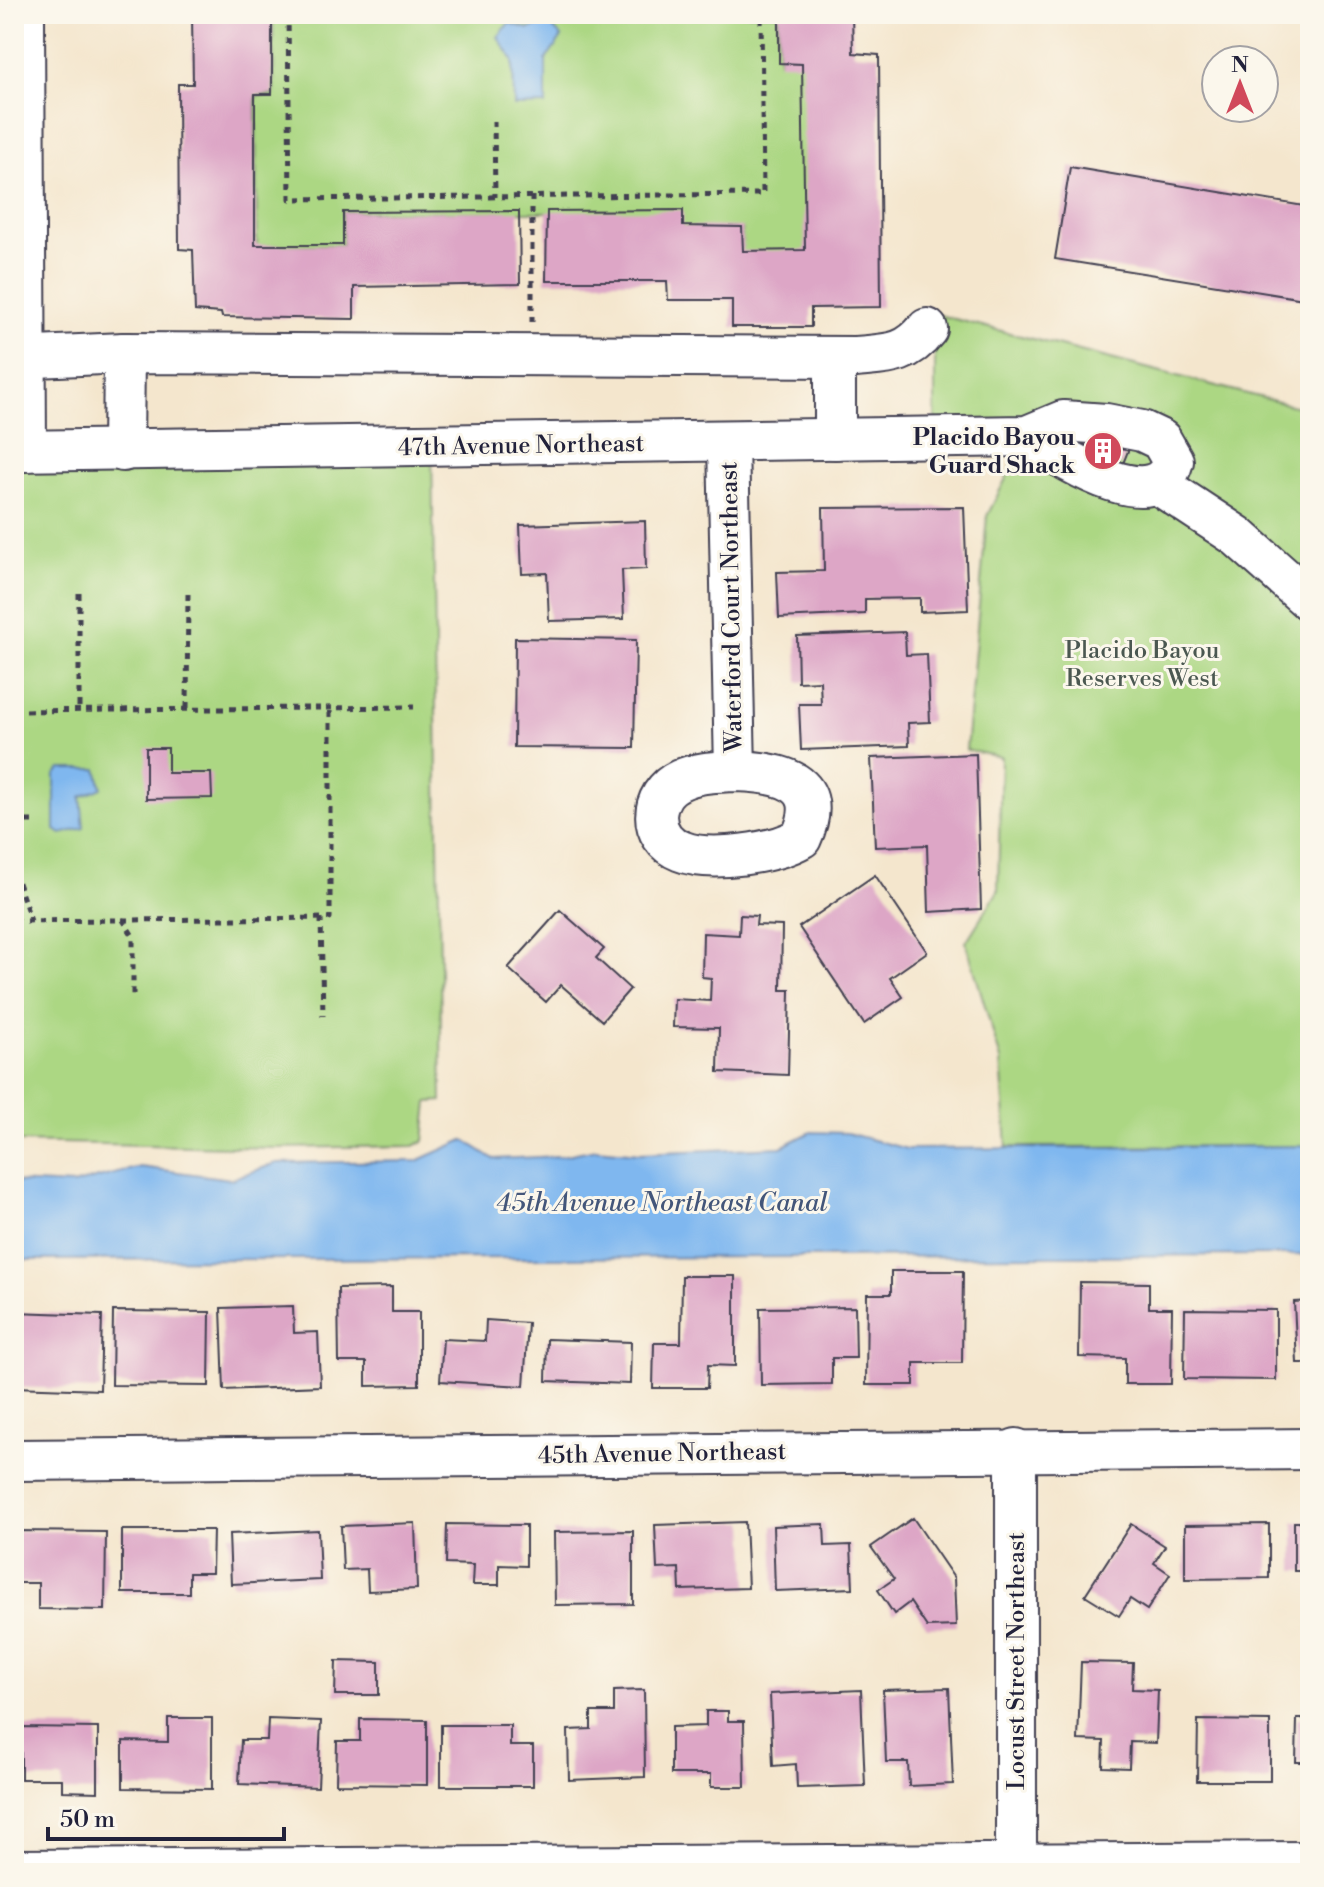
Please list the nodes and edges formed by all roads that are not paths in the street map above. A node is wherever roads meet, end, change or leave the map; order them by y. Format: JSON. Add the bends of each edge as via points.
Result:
{"nodes":[{"id":1,"x":24,"y":14,"type":"edge"},
{"id":2,"x":927,"y":329,"type":"dead end"},
{"id":3,"x":124,"y":353,"type":"junction"},
{"id":4,"x":835,"y":357,"type":"junction"},
{"id":5,"x":19,"y":358,"type":"edge"},
{"id":6,"x":1027,"y":436,"type":"junction"},
{"id":7,"x":835,"y":439,"type":"junction"},
{"id":8,"x":728,"y":442,"type":"junction"},
{"id":9,"x":20,"y":451,"type":"edge"},
{"id":10,"x":123,"y":451,"type":"junction"},
{"id":11,"x":1158,"y":484,"type":"junction"},
{"id":12,"x":1310,"y":601,"type":"edge"},
{"id":13,"x":735,"y":771,"type":"dead end"},
{"id":14,"x":1016,"y":1449,"type":"junction"},
{"id":15,"x":1310,"y":1449,"type":"edge"},
{"id":16,"x":14,"y":1460,"type":"edge"},
{"id":17,"x":1310,"y":1862,"type":"edge"},
{"id":18,"x":1016,"y":1868,"type":"edge"},
{"id":19,"x":14,"y":1870,"type":"edge"},
{"id":20,"x":66,"y":1871,"type":"edge"}],
"edges":[{"from":1,"to":5,"type":"street"},
{"from":2,"to":4,"type":"street","via":[[915,345],[895,353]]},
{"from":3,"to":4,"type":"street"},
{"from":3,"to":5,"type":"street"},
{"from":3,"to":10,"type":"street"},
{"from":4,"to":7,"type":"street"},
{"from":5,"to":9,"type":"street"},
{"from":6,"to":7,"type":"street","name":"47th Avenue Northeast"},
{"from":6,"to":11,"type":"street","name":"47th Avenue Northeast","via":[[1106,479],[1140,487]]},
{"from":6,"to":11,"type":"street","name":"47th Avenue Northeast","via":[[1063,421],[1142,431],[1161,440],[1173,461],[1169,475]]},
{"from":7,"to":8,"type":"street","name":"47th Avenue Northeast"},
{"from":8,"to":10,"type":"street","name":"47th Avenue Northeast"},
{"from":8,"to":13,"type":"street","name":"Waterford Court Northeast"},
{"from":9,"to":10,"type":"street","name":"47th Avenue Northeast"},
{"from":11,"to":12,"type":"street","via":[[1237,536]]},
{"from":14,"to":15,"type":"street","name":"45th Avenue Northeast"},
{"from":14,"to":16,"type":"street","name":"45th Avenue Northeast"},
{"from":14,"to":18,"type":"street","name":"Locust Street Northeast"},
{"from":17,"to":18,"type":"street"},
{"from":18,"to":20,"type":"street"},
{"from":19,"to":20,"type":"street"}]}
